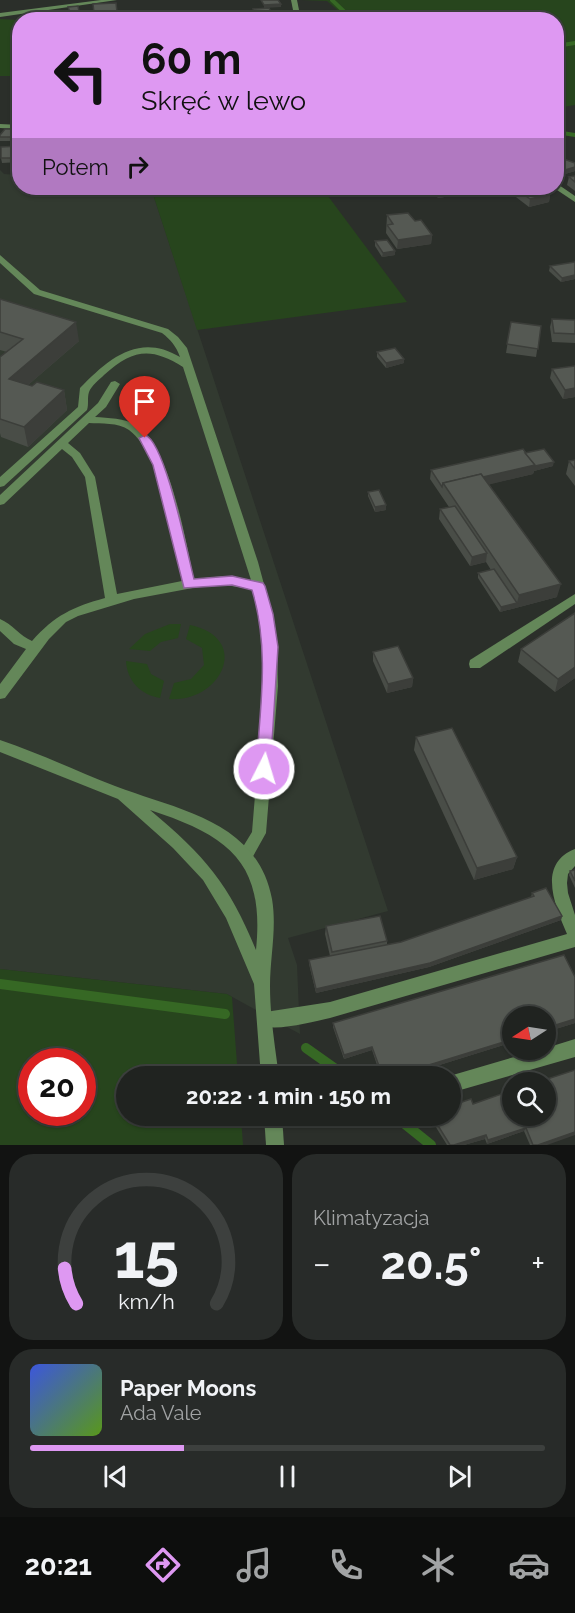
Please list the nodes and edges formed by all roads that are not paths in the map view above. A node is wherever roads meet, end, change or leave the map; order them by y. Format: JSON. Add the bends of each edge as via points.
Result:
{"nodes":[{"id":1,"x":114,"y":0,"type":"edge"},
{"id":2,"x":80,"y":4,"type":"junction"},
{"id":3,"x":22,"y":12,"type":"edge"},
{"id":4,"x":86,"y":12,"type":"dead end"},
{"id":5,"x":0,"y":258,"type":"edge"},
{"id":6,"x":187,"y":365,"type":"junction"},
{"id":7,"x":115,"y":384,"type":"dead end"},
{"id":8,"x":87,"y":420,"type":"junction"},
{"id":9,"x":62,"y":444,"type":"junction"},
{"id":10,"x":0,"y":483,"type":"edge"},
{"id":11,"x":0,"y":501,"type":"edge"},
{"id":12,"x":189,"y":585,"type":"junction"},
{"id":13,"x":258,"y":586,"type":"junction"},
{"id":14,"x":575,"y":598,"type":"edge"},
{"id":15,"x":112,"y":601,"type":"junction"},
{"id":16,"x":0,"y":624,"type":"edge"},
{"id":17,"x":36,"y":648,"type":"junction"},
{"id":18,"x":474,"y":664,"type":"dead end"},
{"id":19,"x":0,"y":694,"type":"edge"},
{"id":20,"x":0,"y":746,"type":"edge"},
{"id":21,"x":120,"y":794,"type":"junction"},
{"id":22,"x":246,"y":855,"type":"junction"},
{"id":23,"x":575,"y":856,"type":"edge"},
{"id":24,"x":575,"y":934,"type":"edge"},
{"id":25,"x":575,"y":939,"type":"edge"},
{"id":26,"x":262,"y":986,"type":"junction"},
{"id":27,"x":265,"y":1019,"type":"junction"},
{"id":28,"x":575,"y":1048,"type":"edge"},
{"id":29,"x":269,"y":1066,"type":"edge"},
{"id":30,"x":461,"y":1081,"type":"edge"},
{"id":31,"x":274,"y":1126,"type":"edge"},
{"id":32,"x":275,"y":1145,"type":"edge"}],
"edges":[{"from":1,"to":2,"type":"street"},
{"from":2,"to":3,"type":"street"},
{"from":2,"to":4,"type":"street"},
{"from":5,"to":6,"type":"street","via":[[37,292],[165,331],[175,339]]},
{"from":6,"to":10,"type":"street","via":[[171,353],[157,350],[118,356],[84,390],[83,408]]},
{"from":6,"to":13,"type":"street"},
{"from":7,"to":8,"type":"street"},
{"from":8,"to":9,"type":"street"},
{"from":8,"to":12,"type":"street","via":[[122,423],[145,438],[159,465]]},
{"from":9,"to":11,"type":"street"},
{"from":9,"to":15,"type":"street","via":[[76,455],[90,477]]},
{"from":12,"to":13,"type":"street","via":[[232,580]]},
{"from":12,"to":15,"type":"street"},
{"from":13,"to":22,"type":"street","via":[[271,647],[271,686],[259,833]]},
{"from":14,"to":18,"type":"street"},
{"from":15,"to":17,"type":"street","via":[[63,618]]},
{"from":16,"to":17,"type":"street"},
{"from":17,"to":19,"type":"street"},
{"from":20,"to":21,"type":"street"},
{"from":21,"to":22,"type":"street","via":[[176,811],[223,835]]},
{"from":21,"to":26,"type":"street","via":[[185,849],[209,876],[227,904]]},
{"from":22,"to":26,"type":"street","via":[[261,887],[267,933]]},
{"from":23,"to":24,"type":"street","via":[[559,877],[558,889]]},
{"from":25,"to":27,"type":"street","via":[[330,1010]]},
{"from":26,"to":27,"type":"street"},
{"from":27,"to":29,"type":"street"},
{"from":28,"to":30,"type":"street"},
{"from":31,"to":32,"type":"street"}]}
